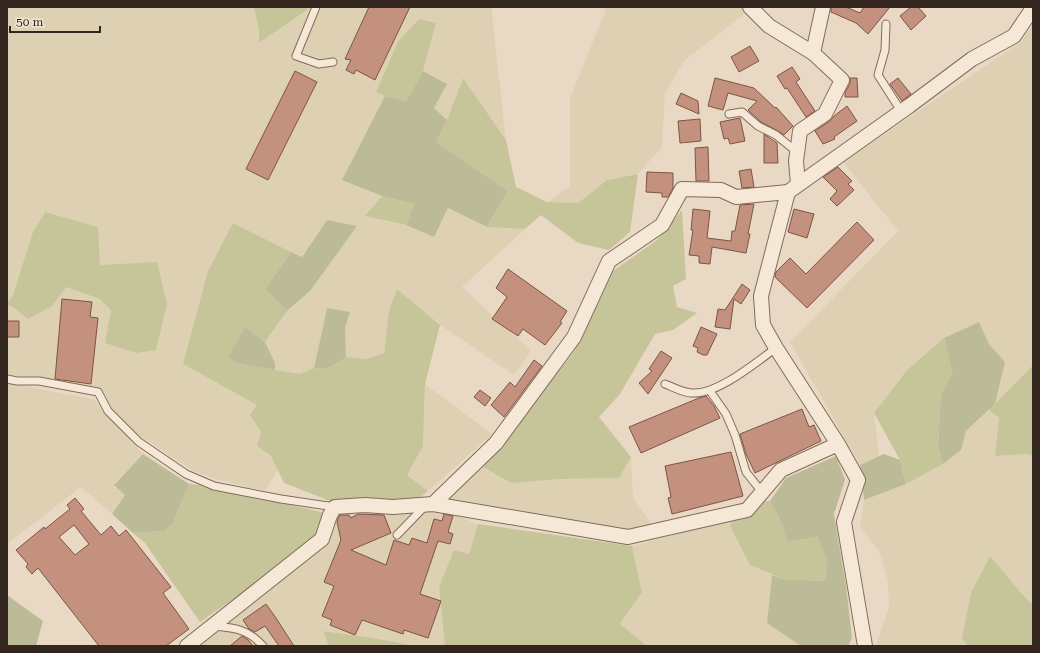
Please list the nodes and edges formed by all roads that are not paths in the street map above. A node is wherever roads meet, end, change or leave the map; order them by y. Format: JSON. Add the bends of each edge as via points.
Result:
{"nodes":[{"id":1,"x":316,"y":7,"type":"edge"},
{"id":2,"x":750,"y":7,"type":"edge"},
{"id":3,"x":823,"y":7,"type":"edge"},
{"id":4,"x":1033,"y":8,"type":"edge"},
{"id":5,"x":886,"y":24,"type":"dead end"},
{"id":6,"x":813,"y":53,"type":"junction"},
{"id":7,"x":333,"y":62,"type":"dead end"},
{"id":8,"x":901,"y":112,"type":"junction"},
{"id":9,"x":729,"y":114,"type":"dead end"},
{"id":10,"x":797,"y":152,"type":"junction"},
{"id":11,"x":793,"y":188,"type":"junction"},
{"id":12,"x":776,"y":348,"type":"junction"},
{"id":13,"x":7,"y":379,"type":"edge"},
{"id":14,"x":665,"y":384,"type":"dead end"},
{"id":15,"x":710,"y":391,"type":"junction"},
{"id":16,"x":838,"y":444,"type":"junction"},
{"id":17,"x":762,"y":492,"type":"junction"},
{"id":18,"x":430,"y":504,"type":"junction"},
{"id":19,"x":335,"y":507,"type":"junction"},
{"id":20,"x":396,"y":535,"type":"dead end"},
{"id":21,"x":212,"y":626,"type":"junction"},
{"id":22,"x":187,"y":646,"type":"edge"},
{"id":23,"x":263,"y":646,"type":"edge"},
{"id":24,"x":865,"y":646,"type":"edge"}],
"edges":[{"from":1,"to":7,"type":"lane","via":[[296,56],[319,64]]},
{"from":2,"to":6,"type":"street","via":[[769,26]]},
{"from":3,"to":6,"type":"street"},
{"from":4,"to":8,"type":"street","via":[[1014,36],[972,59]]},
{"from":5,"to":8,"type":"lane","via":[[885,50],[878,75]]},
{"from":6,"to":10,"type":"street","via":[[842,80],[825,114],[800,131]]},
{"from":8,"to":11,"type":"street"},
{"from":9,"to":10,"type":"lane","via":[[742,112]]},
{"from":10,"to":11,"type":"street"},
{"from":11,"to":12,"type":"street","via":[[761,296],[763,325]]},
{"from":11,"to":18,"type":"street","via":[[736,197],[721,190],[682,189],[662,225],[609,261],[574,337],[496,443]]},
{"from":12,"to":15,"type":"lane"},
{"from":12,"to":16,"type":"street"},
{"from":13,"to":19,"type":"lane","via":[[40,381],[98,392],[108,411],[139,442],[186,474],[214,486]]},
{"from":14,"to":15,"type":"lane","via":[[691,394]]},
{"from":15,"to":17,"type":"lane","via":[[726,414],[746,472]]},
{"from":16,"to":17,"type":"street","via":[[781,470]]},
{"from":16,"to":24,"type":"street","via":[[858,480],[844,522]]},
{"from":17,"to":18,"type":"street","via":[[747,510],[628,537]]},
{"from":18,"to":19,"type":"street"},
{"from":18,"to":20,"type":"lane"},
{"from":19,"to":21,"type":"street","via":[[322,539]]},
{"from":21,"to":22,"type":"street"},
{"from":21,"to":23,"type":"lane","via":[[237,628]]}]}
